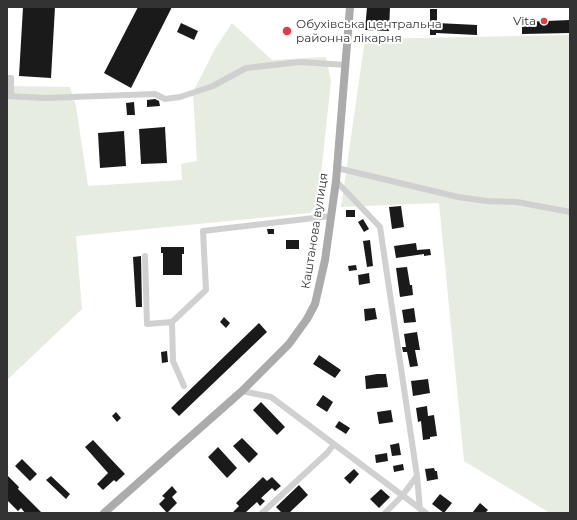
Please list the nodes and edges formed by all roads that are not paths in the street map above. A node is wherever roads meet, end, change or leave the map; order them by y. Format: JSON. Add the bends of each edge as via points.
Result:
{"nodes":[{"id":1,"x":350,"y":7,"type":"edge"},
{"id":2,"x":346,"y":65,"type":"junction"},
{"id":3,"x":7,"y":78,"type":"edge"},
{"id":4,"x":9,"y":96,"type":"edge"},
{"id":5,"x":337,"y":168,"type":"junction"},
{"id":6,"x":336,"y":181,"type":"junction"},
{"id":7,"x":570,"y":212,"type":"edge"},
{"id":8,"x":331,"y":216,"type":"junction"},
{"id":9,"x":145,"y":256,"type":"dead end"},
{"id":10,"x":172,"y":322,"type":"junction"},
{"id":11,"x":184,"y":386,"type":"dead end"},
{"id":12,"x":242,"y":391,"type":"junction"},
{"id":13,"x":334,"y":444,"type":"junction"},
{"id":14,"x":417,"y":476,"type":"junction"},
{"id":15,"x":402,"y":496,"type":"junction"},
{"id":16,"x":423,"y":511,"type":"edge"},
{"id":17,"x":104,"y":513,"type":"edge"},
{"id":18,"x":262,"y":513,"type":"edge"},
{"id":19,"x":385,"y":513,"type":"edge"}],
"edges":[{"from":1,"to":2,"type":"main road","name":"Каштанова вулиця"},
{"from":2,"to":4,"type":"street","via":[[300,62],[246,68],[213,86],[165,100],[156,94],[45,98]]},
{"from":2,"to":5,"type":"main road","name":"Каштанова вулиця"},
{"from":3,"to":4,"type":"street","via":[[11,78]]},
{"from":5,"to":6,"type":"main road","name":"Каштанова вулиця"},
{"from":5,"to":7,"type":"street","via":[[458,197],[517,202]]},
{"from":6,"to":8,"type":"main road","name":"Каштанова вулиця"},
{"from":6,"to":14,"type":"street","via":[[380,227]]},
{"from":8,"to":10,"type":"street","via":[[203,231],[206,290]]},
{"from":8,"to":12,"type":"main road","name":"Каштанова вулиця","via":[[320,286],[312,309],[289,344]]},
{"from":9,"to":10,"type":"street","via":[[148,324]]},
{"from":10,"to":11,"type":"street","via":[[173,361]]},
{"from":12,"to":13,"type":"street","via":[[271,397]]},
{"from":12,"to":17,"type":"main road","name":"Каштанова вулиця"},
{"from":13,"to":15,"type":"street"},
{"from":13,"to":18,"type":"street"},
{"from":14,"to":15,"type":"street"},
{"from":14,"to":16,"type":"street"},
{"from":15,"to":16,"type":"street"},
{"from":15,"to":19,"type":"street"}]}
